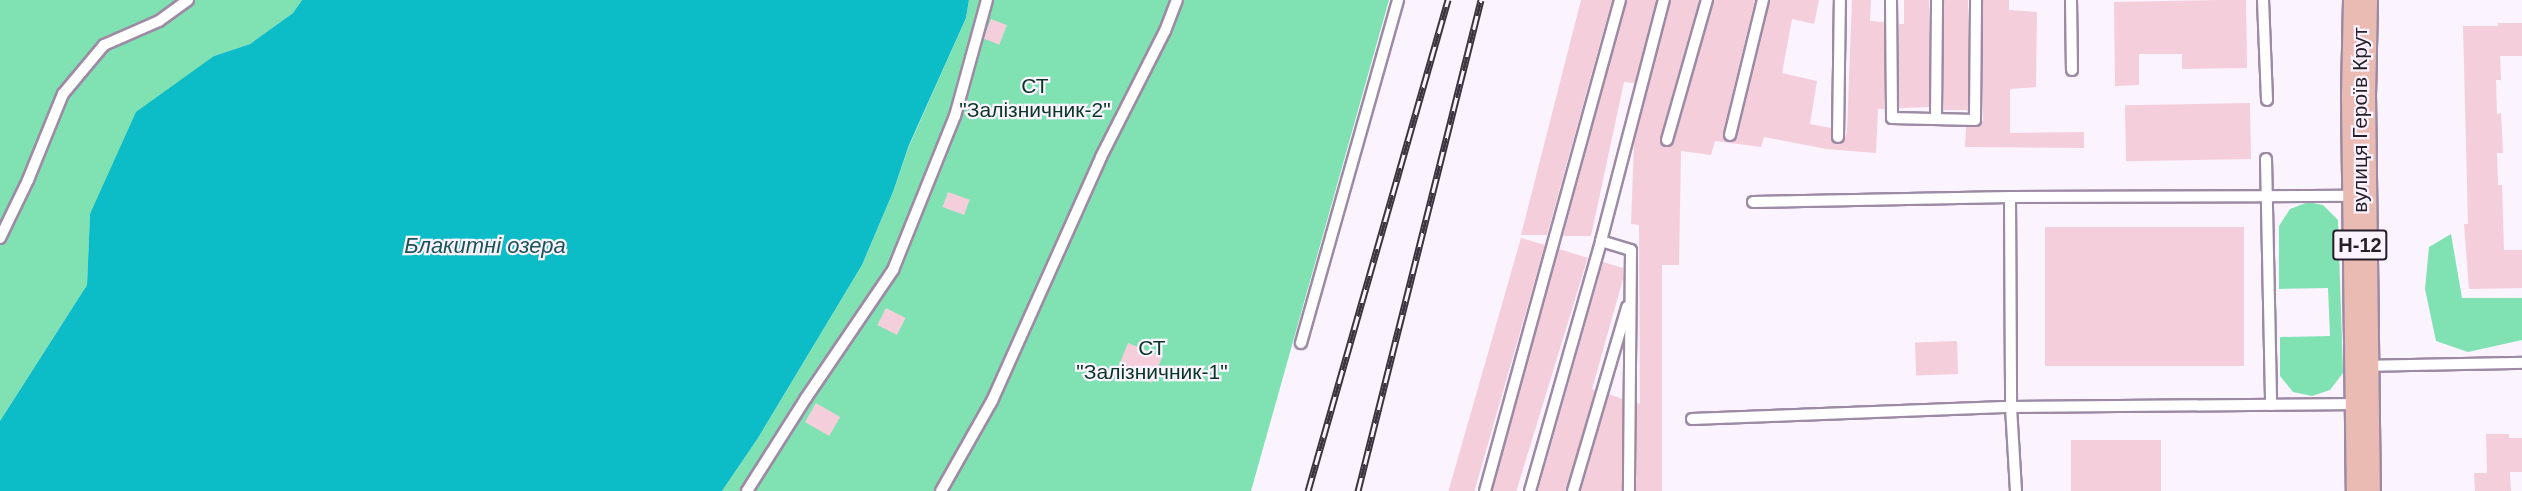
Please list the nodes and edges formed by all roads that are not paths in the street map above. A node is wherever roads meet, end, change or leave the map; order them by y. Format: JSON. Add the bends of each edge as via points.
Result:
{"nodes":[{"id":1,"x":188,"y":0,"type":"edge"},
{"id":2,"x":987,"y":0,"type":"edge"},
{"id":3,"x":1177,"y":0,"type":"edge"},
{"id":4,"x":1398,"y":0,"type":"edge"},
{"id":5,"x":1620,"y":0,"type":"edge"},
{"id":6,"x":1664,"y":0,"type":"edge"},
{"id":7,"x":1707,"y":0,"type":"edge"},
{"id":8,"x":1763,"y":0,"type":"edge"},
{"id":9,"x":1840,"y":0,"type":"edge"},
{"id":10,"x":1891,"y":0,"type":"edge"},
{"id":11,"x":1937,"y":0,"type":"edge"},
{"id":12,"x":1976,"y":0,"type":"edge"},
{"id":13,"x":2072,"y":0,"type":"edge"},
{"id":14,"x":2263,"y":0,"type":"edge"},
{"id":15,"x":2360,"y":0,"type":"edge"},
{"id":16,"x":2072,"y":70,"type":"dead end"},
{"id":17,"x":2267,"y":100,"type":"dead end"},
{"id":18,"x":1936,"y":119,"type":"junction"},
{"id":19,"x":1730,"y":135,"type":"dead end"},
{"id":20,"x":1838,"y":137,"type":"dead end"},
{"id":21,"x":1667,"y":140,"type":"dead end"},
{"id":22,"x":2266,"y":159,"type":"dead end"},
{"id":23,"x":2266,"y":196,"type":"junction"},
{"id":24,"x":2359,"y":196,"type":"junction"},
{"id":25,"x":2010,"y":197,"type":"junction"},
{"id":26,"x":1753,"y":202,"type":"dead end"},
{"id":27,"x":0,"y":238,"type":"edge"},
{"id":28,"x":1601,"y":242,"type":"junction"},
{"id":29,"x":1631,"y":292,"type":"junction"},
{"id":30,"x":1301,"y":343,"type":"dead end"},
{"id":31,"x":2522,"y":363,"type":"edge"},
{"id":32,"x":2361,"y":366,"type":"junction"},
{"id":33,"x":2362,"y":404,"type":"junction"},
{"id":34,"x":2271,"y":405,"type":"junction"},
{"id":35,"x":2011,"y":407,"type":"junction"},
{"id":36,"x":1692,"y":419,"type":"dead end"},
{"id":37,"x":747,"y":491,"type":"edge"},
{"id":38,"x":941,"y":491,"type":"edge"},
{"id":39,"x":1485,"y":491,"type":"edge"},
{"id":40,"x":1530,"y":491,"type":"edge"},
{"id":41,"x":1573,"y":491,"type":"edge"},
{"id":42,"x":1629,"y":491,"type":"edge"},
{"id":43,"x":2016,"y":491,"type":"edge"},
{"id":44,"x":2363,"y":491,"type":"edge"}],
"edges":[{"from":1,"to":27,"type":"lane","via":[[159,21],[104,45],[63,94]]},
{"from":2,"to":37,"type":"lane","via":[[955,116],[893,270]]},
{"from":3,"to":38,"type":"lane","via":[[1101,157],[992,401]]},
{"from":4,"to":30,"type":"lane"},
{"from":5,"to":39,"type":"lane"},
{"from":6,"to":28,"type":"lane"},
{"from":7,"to":21,"type":"lane"},
{"from":8,"to":19,"type":"lane"},
{"from":9,"to":20,"type":"lane"},
{"from":10,"to":18,"type":"lane","via":[[1892,118]]},
{"from":11,"to":18,"type":"lane"},
{"from":12,"to":18,"type":"lane","via":[[1976,120]]},
{"from":13,"to":16,"type":"lane"},
{"from":14,"to":17,"type":"lane"},
{"from":15,"to":24,"type":"main road","name":"вулиця Героїв Крут","number":"Н-12"},
{"from":22,"to":23,"type":"lane"},
{"from":23,"to":24,"type":"lane"},
{"from":23,"to":25,"type":"lane"},
{"from":23,"to":34,"type":"lane"},
{"from":24,"to":32,"type":"main road","name":"вулиця Героїв Крут","number":"Н-12"},
{"from":25,"to":26,"type":"lane"},
{"from":25,"to":35,"type":"lane"},
{"from":28,"to":29,"type":"lane","via":[[1631,250]]},
{"from":28,"to":40,"type":"lane"},
{"from":29,"to":41,"type":"lane"},
{"from":29,"to":42,"type":"lane"},
{"from":31,"to":32,"type":"lane"},
{"from":32,"to":33,"type":"main road","name":"вулиця Героїв Крут","number":"Н-12"},
{"from":33,"to":34,"type":"lane"},
{"from":33,"to":44,"type":"main road","name":"вулиця Героїв Крут","number":"Н-12"},
{"from":34,"to":35,"type":"lane"},
{"from":35,"to":36,"type":"lane"},
{"from":35,"to":43,"type":"lane"}]}
